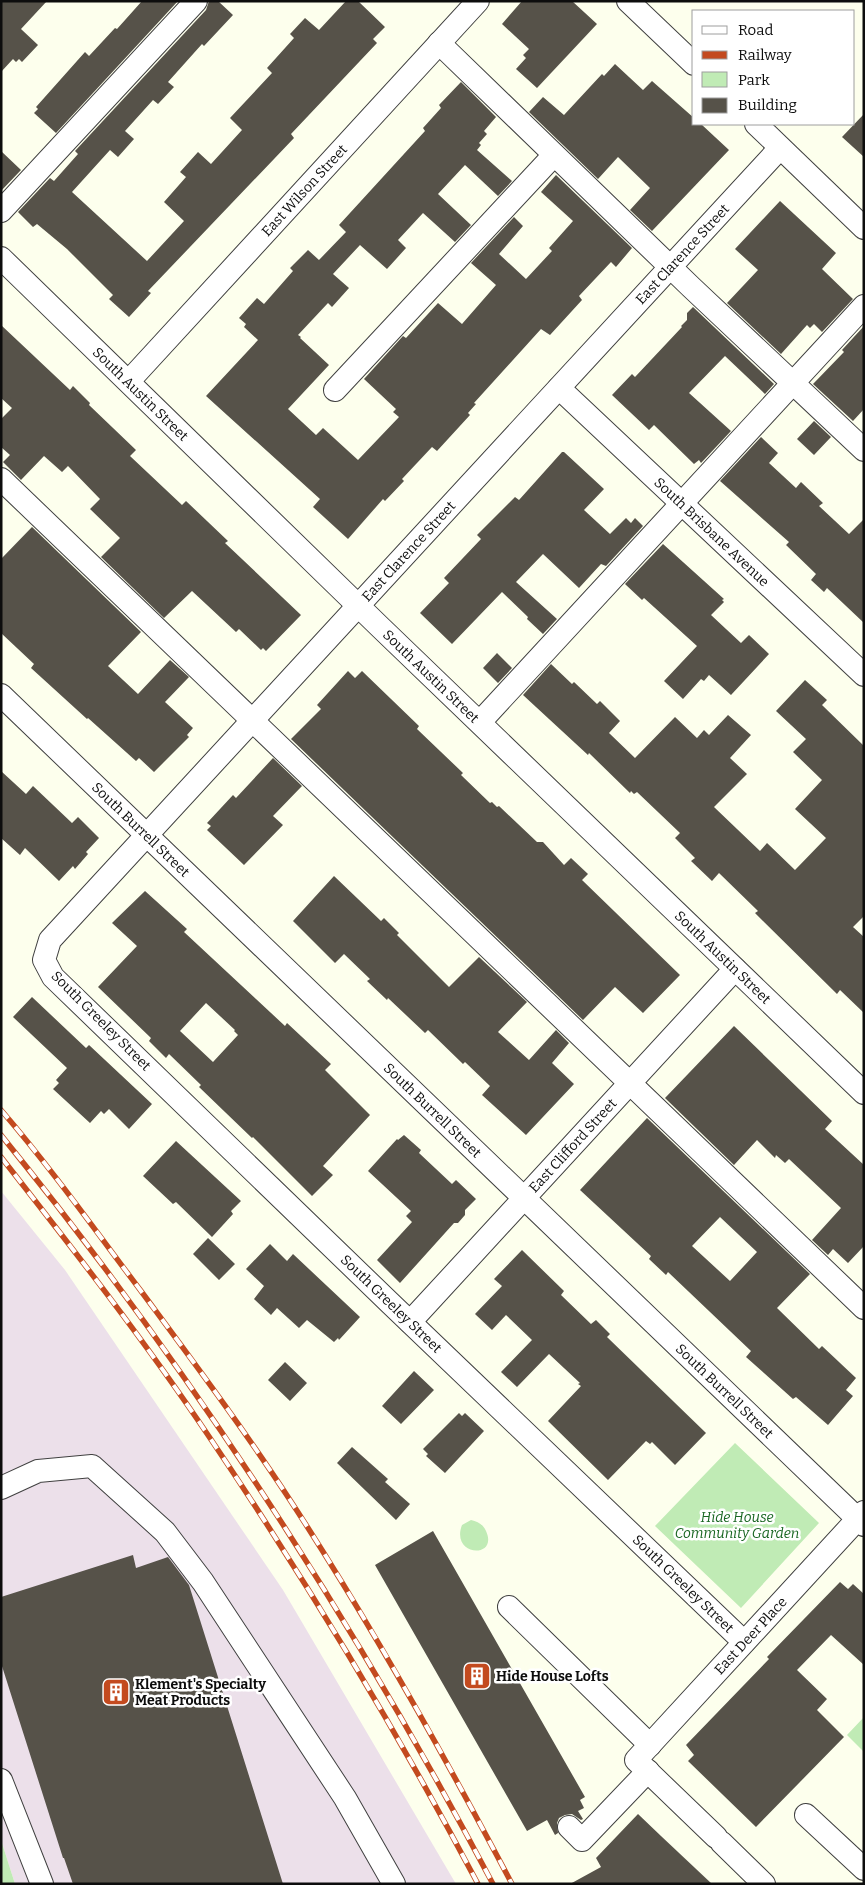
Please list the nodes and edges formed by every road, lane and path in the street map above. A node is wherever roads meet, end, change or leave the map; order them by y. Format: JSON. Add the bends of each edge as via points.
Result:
{"nodes":[{"id":1,"x":196,"y":1,"type":"edge"},
{"id":2,"x":478,"y":1,"type":"edge"},
{"id":3,"x":628,"y":1,"type":"edge"},
{"id":4,"x":439,"y":44,"type":"junction"},
{"id":5,"x":692,"y":62,"type":"edge"},
{"id":6,"x":757,"y":125,"type":"edge"},
{"id":7,"x":780,"y":148,"type":"junction"},
{"id":8,"x":554,"y":155,"type":"junction"},
{"id":9,"x":1,"y":211,"type":"edge"},
{"id":10,"x":864,"y":228,"type":"edge"},
{"id":11,"x":1,"y":258,"type":"edge"},
{"id":12,"x":670,"y":267,"type":"junction"},
{"id":13,"x":864,"y":306,"type":"edge"},
{"id":14,"x":130,"y":381,"type":"junction"},
{"id":15,"x":792,"y":383,"type":"junction"},
{"id":16,"x":559,"y":388,"type":"junction"},
{"id":17,"x":335,"y":390,"type":"dead end"},
{"id":18,"x":864,"y":450,"type":"edge"},
{"id":19,"x":1,"y":478,"type":"edge"},
{"id":20,"x":681,"y":503,"type":"junction"},
{"id":21,"x":358,"y":605,"type":"junction"},
{"id":22,"x":864,"y":675,"type":"edge"},
{"id":23,"x":1,"y":695,"type":"edge"},
{"id":24,"x":253,"y":720,"type":"junction"},
{"id":25,"x":480,"y":722,"type":"junction"},
{"id":26,"x":147,"y":835,"type":"junction"},
{"id":27,"x":44,"y":960,"type":"joint"},
{"id":28,"x":735,"y":969,"type":"junction"},
{"id":29,"x":630,"y":1082,"type":"junction"},
{"id":30,"x":864,"y":1093,"type":"edge"},
{"id":31,"x":524,"y":1197,"type":"junction"},
{"id":32,"x":864,"y":1308,"type":"edge"},
{"id":33,"x":410,"y":1322,"type":"junction"},
{"id":34,"x":3,"y":1484,"type":"edge"},
{"id":35,"x":862,"y":1519,"type":"edge"},
{"id":36,"x":509,"y":1607,"type":"dead end"},
{"id":37,"x":744,"y":1642,"type":"junction"},
{"id":38,"x":645,"y":1758,"type":"junction"},
{"id":39,"x":1,"y":1780,"type":"edge"},
{"id":40,"x":806,"y":1815,"type":"dead end"},
{"id":41,"x":569,"y":1827,"type":"dead end"},
{"id":42,"x":864,"y":1869,"type":"edge"},
{"id":43,"x":42,"y":1884,"type":"edge"},
{"id":44,"x":394,"y":1884,"type":"edge"},
{"id":45,"x":764,"y":1884,"type":"edge"}],
"edges":[{"from":1,"to":9,"type":"street"},
{"from":2,"to":4,"type":"street","name":"East Wilson Street"},
{"from":3,"to":5,"type":"street"},
{"from":4,"to":8,"type":"street"},
{"from":4,"to":14,"type":"street","name":"East Wilson Street"},
{"from":6,"to":7,"type":"street"},
{"from":7,"to":10,"type":"street"},
{"from":7,"to":12,"type":"street","name":"East Clarence Street"},
{"from":8,"to":12,"type":"street"},
{"from":8,"to":17,"type":"street"},
{"from":11,"to":14,"type":"street","name":"South Austin Street"},
{"from":12,"to":15,"type":"street"},
{"from":12,"to":16,"type":"street","name":"East Clarence Street"},
{"from":13,"to":15,"type":"street"},
{"from":14,"to":21,"type":"street","name":"South Austin Street"},
{"from":15,"to":18,"type":"street"},
{"from":15,"to":20,"type":"street"},
{"from":16,"to":20,"type":"street","name":"South Brisbane Avenue"},
{"from":16,"to":21,"type":"street","name":"East Clarence Street"},
{"from":19,"to":24,"type":"street"},
{"from":20,"to":22,"type":"street","name":"South Brisbane Avenue"},
{"from":20,"to":25,"type":"street"},
{"from":21,"to":24,"type":"street","name":"East Clarence Street"},
{"from":21,"to":25,"type":"street","name":"South Austin Street"},
{"from":23,"to":26,"type":"street","name":"South Burrell Street"},
{"from":24,"to":26,"type":"street","name":"East Clarence Street"},
{"from":24,"to":29,"type":"street"},
{"from":25,"to":28,"type":"street","name":"South Austin Street"},
{"from":26,"to":27,"type":"street","name":"East Clarence Street","via":[[50,940]]},
{"from":26,"to":31,"type":"street","name":"South Burrell Street"},
{"from":27,"to":33,"type":"street","name":"South Greeley Street","via":[[53,977]]},
{"from":28,"to":29,"type":"street","name":"East Clifford Street"},
{"from":28,"to":30,"type":"street","name":"South Austin Street"},
{"from":29,"to":31,"type":"street","name":"East Clifford Street"},
{"from":29,"to":32,"type":"street"},
{"from":31,"to":33,"type":"street","name":"East Clifford Street"},
{"from":31,"to":35,"type":"street","name":"South Burrell Street"},
{"from":33,"to":37,"type":"street","name":"South Greeley Street"},
{"from":34,"to":44,"type":"street","via":[[38,1471],[92,1466],[165,1532],[203,1582],[345,1798]]},
{"from":35,"to":37,"type":"street","name":"East Deer Place"},
{"from":36,"to":38,"type":"street"},
{"from":37,"to":38,"type":"street","name":"East Deer Place"},
{"from":38,"to":41,"type":"street","name":"East Deer Place","via":[[582,1840]]},
{"from":38,"to":45,"type":"street","via":[[719,1840]]},
{"from":39,"to":43,"type":"street"},
{"from":40,"to":42,"type":"street"}]}
